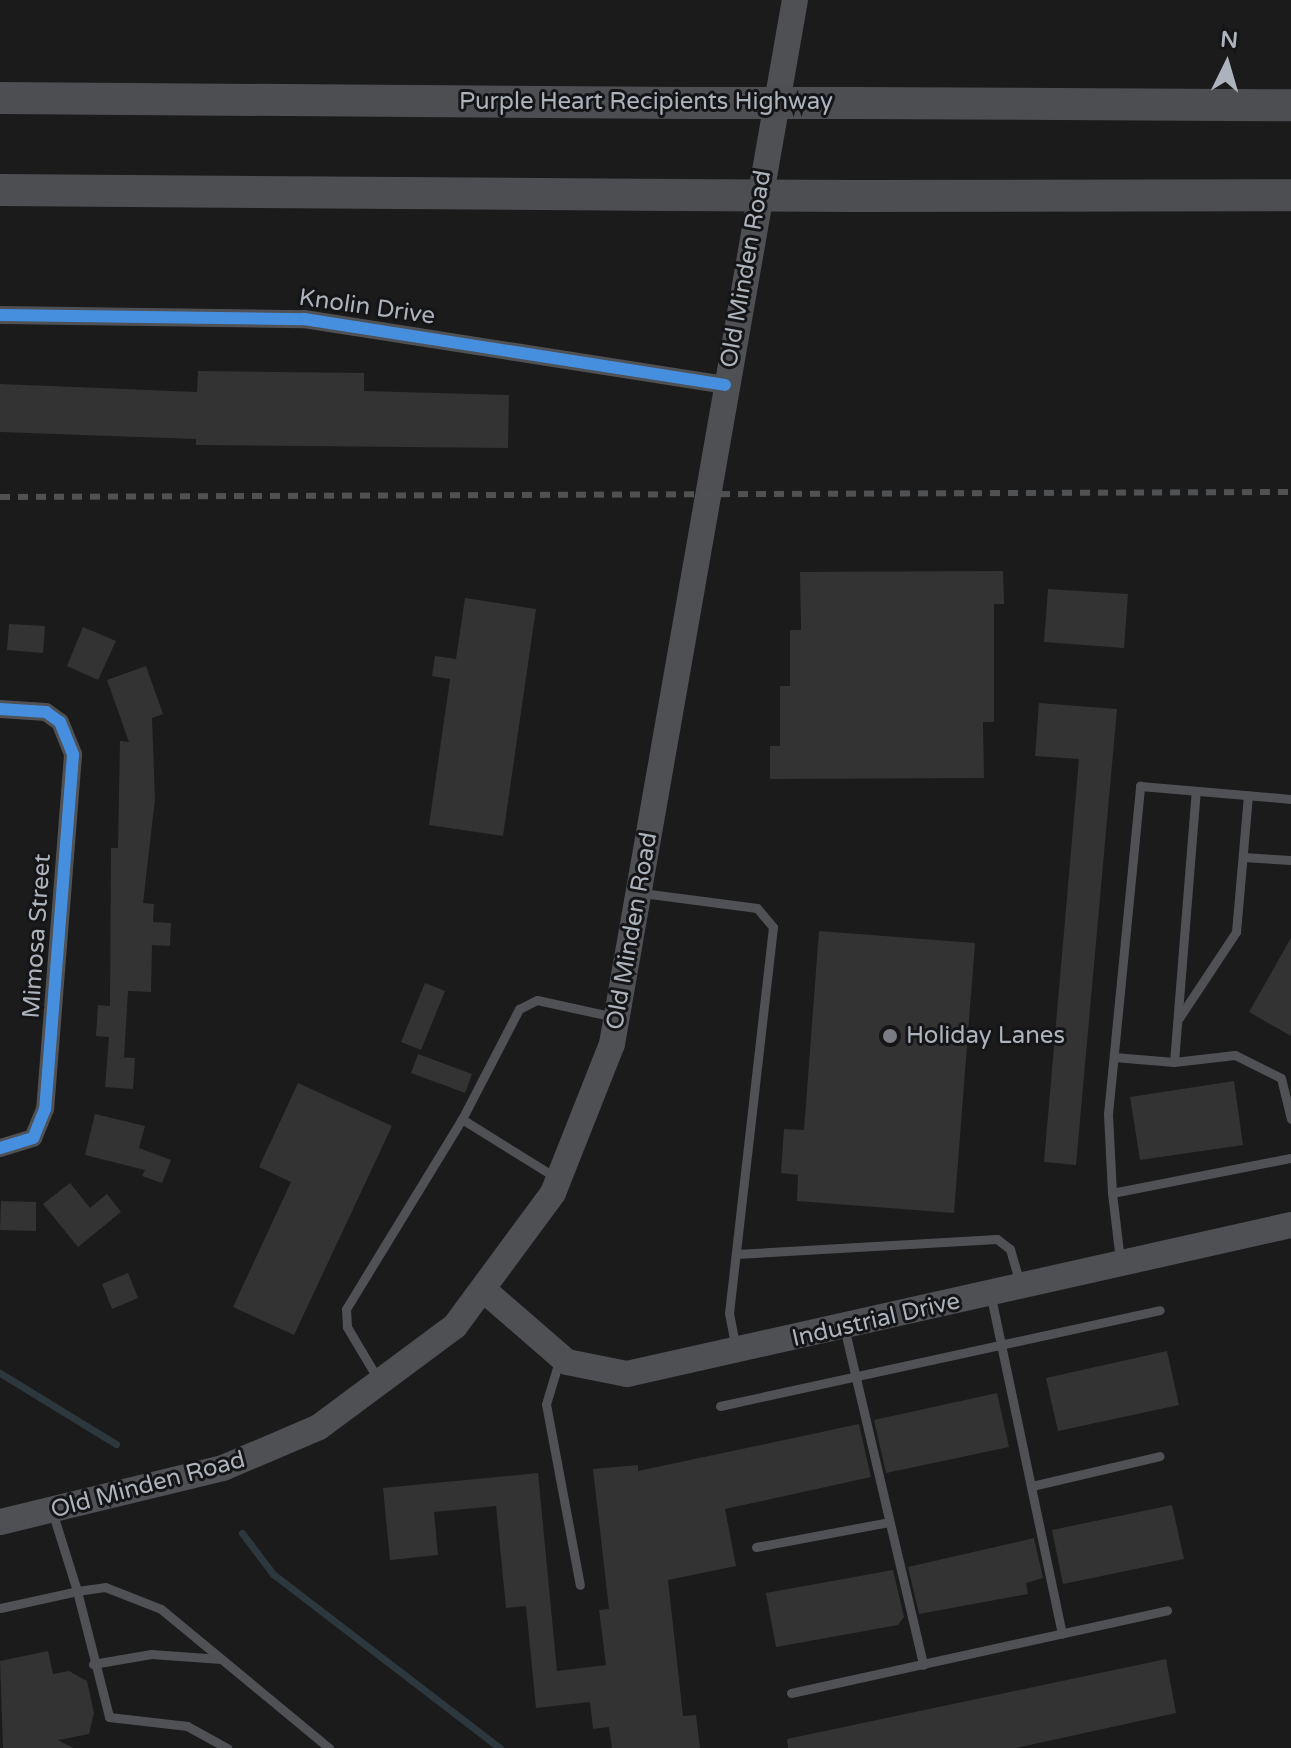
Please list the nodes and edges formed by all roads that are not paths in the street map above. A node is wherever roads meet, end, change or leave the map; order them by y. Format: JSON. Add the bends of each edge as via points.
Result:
{"nodes":[{"id":1,"x":795,"y":0,"type":"edge"},
{"id":2,"x":0,"y":98,"type":"edge"},
{"id":3,"x":1291,"y":105,"type":"edge"},
{"id":4,"x":0,"y":190,"type":"edge"},
{"id":5,"x":1291,"y":195,"type":"edge"},
{"id":6,"x":0,"y":315,"type":"edge"},
{"id":7,"x":725,"y":385,"type":"junction"},
{"id":8,"x":0,"y":709,"type":"edge"},
{"id":9,"x":1196,"y":791,"type":"junction"},
{"id":10,"x":1248,"y":796,"type":"junction"},
{"id":11,"x":1291,"y":799,"type":"edge"},
{"id":12,"x":1243,"y":857,"type":"junction"},
{"id":13,"x":1291,"y":860,"type":"edge"},
{"id":14,"x":639,"y":893,"type":"junction"},
{"id":15,"x":617,"y":1018,"type":"junction"},
{"id":16,"x":1177,"y":1020,"type":"junction"},
{"id":17,"x":1114,"y":1057,"type":"junction"},
{"id":18,"x":1174,"y":1062,"type":"junction"},
{"id":19,"x":462,"y":1119,"type":"junction"},
{"id":20,"x":1291,"y":1119,"type":"edge"},
{"id":21,"x":0,"y":1148,"type":"edge"},
{"id":22,"x":1291,"y":1158,"type":"edge"},
{"id":23,"x":560,"y":1179,"type":"junction"},
{"id":24,"x":1112,"y":1193,"type":"junction"},
{"id":25,"x":1291,"y":1225,"type":"edge"},
{"id":26,"x":736,"y":1254,"type":"junction"},
{"id":27,"x":1120,"y":1264,"type":"junction"},
{"id":28,"x":1021,"y":1286,"type":"junction"},
{"id":29,"x":485,"y":1291,"type":"junction"},
{"id":30,"x":990,"y":1293,"type":"junction"},
{"id":31,"x":1160,"y":1310,"type":"dead end"},
{"id":32,"x":844,"y":1327,"type":"junction"},
{"id":33,"x":1002,"y":1343,"type":"junction"},
{"id":34,"x":736,"y":1351,"type":"junction"},
{"id":35,"x":560,"y":1358,"type":"junction"},
{"id":36,"x":856,"y":1379,"type":"junction"},
{"id":37,"x":382,"y":1386,"type":"junction"},
{"id":38,"x":720,"y":1406,"type":"dead end"},
{"id":39,"x":1160,"y":1456,"type":"dead end"},
{"id":40,"x":1032,"y":1486,"type":"junction"},
{"id":41,"x":52,"y":1511,"type":"junction"},
{"id":42,"x":0,"y":1522,"type":"edge"},
{"id":43,"x":889,"y":1522,"type":"junction"},
{"id":44,"x":756,"y":1547,"type":"dead end"},
{"id":45,"x":580,"y":1585,"type":"dead end"},
{"id":46,"x":77,"y":1591,"type":"junction"},
{"id":47,"x":0,"y":1608,"type":"edge"},
{"id":48,"x":1167,"y":1610,"type":"dead end"},
{"id":49,"x":1062,"y":1634,"type":"junction"},
{"id":50,"x":221,"y":1659,"type":"junction"},
{"id":51,"x":93,"y":1664,"type":"junction"},
{"id":52,"x":923,"y":1665,"type":"junction"},
{"id":53,"x":791,"y":1693,"type":"dead end"},
{"id":54,"x":227,"y":1748,"type":"edge"},
{"id":55,"x":329,"y":1748,"type":"edge"}],
"edges":[{"from":1,"to":7,"type":"main road","name":"Old Minden Road"},
{"from":2,"to":3,"type":"highway","name":"Purple Heart Recipients Highway","bridge":true},
{"from":4,"to":5,"type":"highway","bridge":true},
{"from":6,"to":7,"type":"street","name":"Knolin Drive","via":[[304,319]]},
{"from":7,"to":14,"type":"main road","name":"Old Minden Road"},
{"from":8,"to":21,"type":"street","name":"Mimosa Street","via":[[46,712],[60,722],[73,755],[45,1109],[33,1138],[20,1147]]},
{"from":9,"to":10,"type":"lane"},
{"from":9,"to":16,"type":"lane"},
{"from":9,"to":17,"type":"lane","via":[[1140,786]]},
{"from":10,"to":11,"type":"lane"},
{"from":10,"to":12,"type":"lane"},
{"from":12,"to":13,"type":"lane"},
{"from":12,"to":16,"type":"lane","via":[[1236,932]]},
{"from":14,"to":15,"type":"main road","name":"Old Minden Road"},
{"from":14,"to":26,"type":"lane","via":[[757,908],[773,927]]},
{"from":15,"to":19,"type":"lane","via":[[537,1000],[519,1009]]},
{"from":15,"to":23,"type":"main road","name":"Old Minden Road","via":[[592,1107]]},
{"from":16,"to":18,"type":"lane"},
{"from":17,"to":18,"type":"lane"},
{"from":17,"to":24,"type":"lane"},
{"from":18,"to":20,"type":"lane","via":[[1235,1055],[1281,1078]]},
{"from":19,"to":23,"type":"lane"},
{"from":19,"to":37,"type":"lane","via":[[346,1309],[347,1327]]},
{"from":22,"to":24,"type":"lane"},
{"from":23,"to":29,"type":"main road","name":"Old Minden Road"},
{"from":24,"to":27,"type":"lane"},
{"from":25,"to":27,"type":"main road","name":"Industrial Drive"},
{"from":26,"to":28,"type":"lane","via":[[997,1239],[1010,1249]]},
{"from":26,"to":34,"type":"lane","via":[[729,1313]]},
{"from":27,"to":28,"type":"main road","name":"Industrial Drive"},
{"from":28,"to":30,"type":"main road","name":"Industrial Drive"},
{"from":29,"to":35,"type":"main road","name":"Industrial Drive"},
{"from":29,"to":37,"type":"main road","name":"Old Minden Road"},
{"from":30,"to":32,"type":"main road","name":"Industrial Drive"},
{"from":30,"to":33,"type":"lane"},
{"from":31,"to":33,"type":"lane"},
{"from":32,"to":34,"type":"main road","name":"Industrial Drive"},
{"from":32,"to":36,"type":"lane"},
{"from":33,"to":36,"type":"lane"},
{"from":33,"to":40,"type":"lane"},
{"from":34,"to":35,"type":"main road","name":"Industrial Drive","via":[[627,1374]]},
{"from":35,"to":45,"type":"lane","via":[[546,1404]]},
{"from":36,"to":38,"type":"lane"},
{"from":36,"to":43,"type":"lane"},
{"from":37,"to":41,"type":"main road","name":"Old Minden Road","via":[[319,1427],[243,1461]]},
{"from":39,"to":40,"type":"lane"},
{"from":40,"to":49,"type":"lane"},
{"from":41,"to":42,"type":"main road","name":"Old Minden Road"},
{"from":41,"to":46,"type":"lane"},
{"from":43,"to":44,"type":"lane"},
{"from":43,"to":52,"type":"lane"},
{"from":46,"to":47,"type":"lane"},
{"from":46,"to":50,"type":"lane","via":[[105,1587],[161,1609]]},
{"from":46,"to":51,"type":"lane"},
{"from":48,"to":49,"type":"lane"},
{"from":49,"to":52,"type":"lane"},
{"from":50,"to":51,"type":"lane","via":[[151,1654]]},
{"from":50,"to":55,"type":"lane"},
{"from":51,"to":54,"type":"lane","via":[[115,1723],[187,1726]]},
{"from":52,"to":53,"type":"lane"}]}
